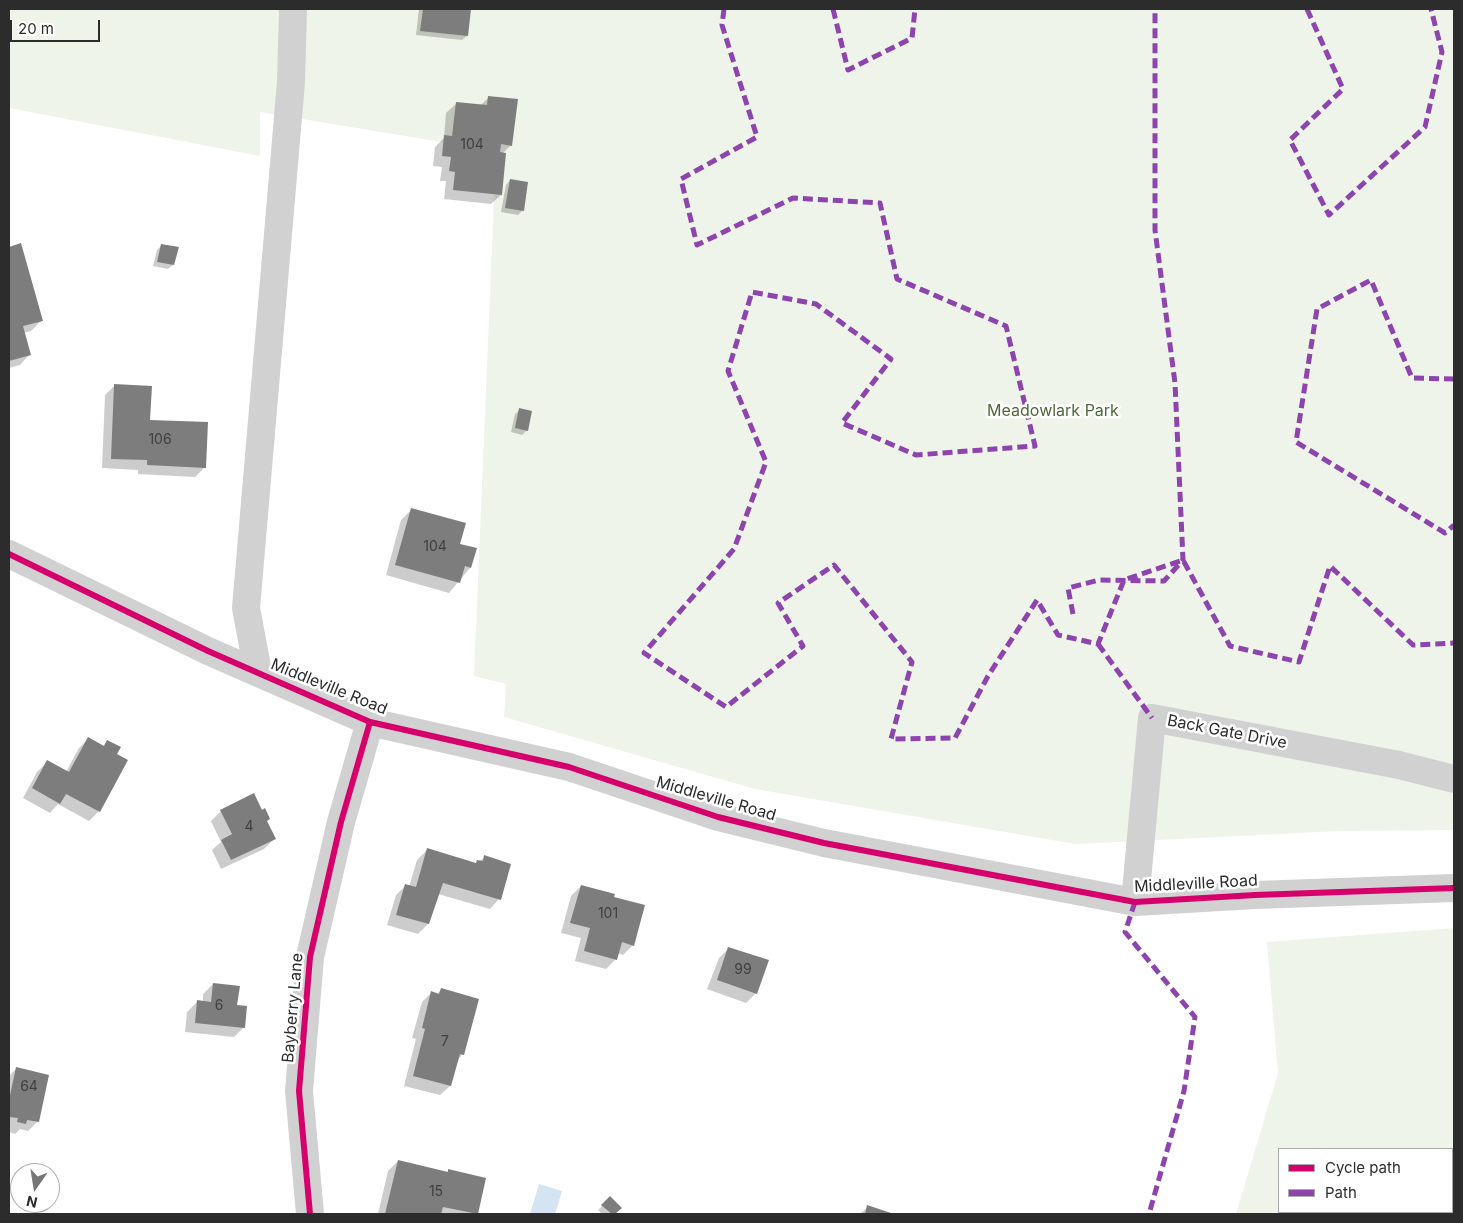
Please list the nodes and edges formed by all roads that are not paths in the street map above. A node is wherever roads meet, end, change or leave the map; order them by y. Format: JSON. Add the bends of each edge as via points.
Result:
{"nodes":[{"id":1,"x":293,"y":9,"type":"edge"},
{"id":2,"x":9,"y":554,"type":"edge"},
{"id":3,"x":258,"y":672,"type":"junction"},
{"id":4,"x":370,"y":722,"type":"junction"},
{"id":5,"x":1454,"y":779,"type":"edge"},
{"id":6,"x":1454,"y":888,"type":"edge"},
{"id":7,"x":1135,"y":902,"type":"junction"},
{"id":8,"x":310,"y":1214,"type":"edge"}],
"edges":[{"from":1,"to":3,"type":"street","via":[[291,82],[246,608]]},
{"from":2,"to":3,"type":"street","name":"Middleville Road"},
{"from":3,"to":4,"type":"street","name":"Middleville Road"},
{"from":4,"to":7,"type":"street","name":"Middleville Road","via":[[569,767],[718,818],[824,843]]},
{"from":4,"to":8,"type":"street","name":"Bayberry Lane","via":[[341,822],[310,957],[299,1091]]},
{"from":5,"to":7,"type":"street","name":"Back Gate Drive","via":[[1399,764],[1152,718]]},
{"from":6,"to":7,"type":"street","name":"Middleville Road","via":[[1255,894]]}]}
